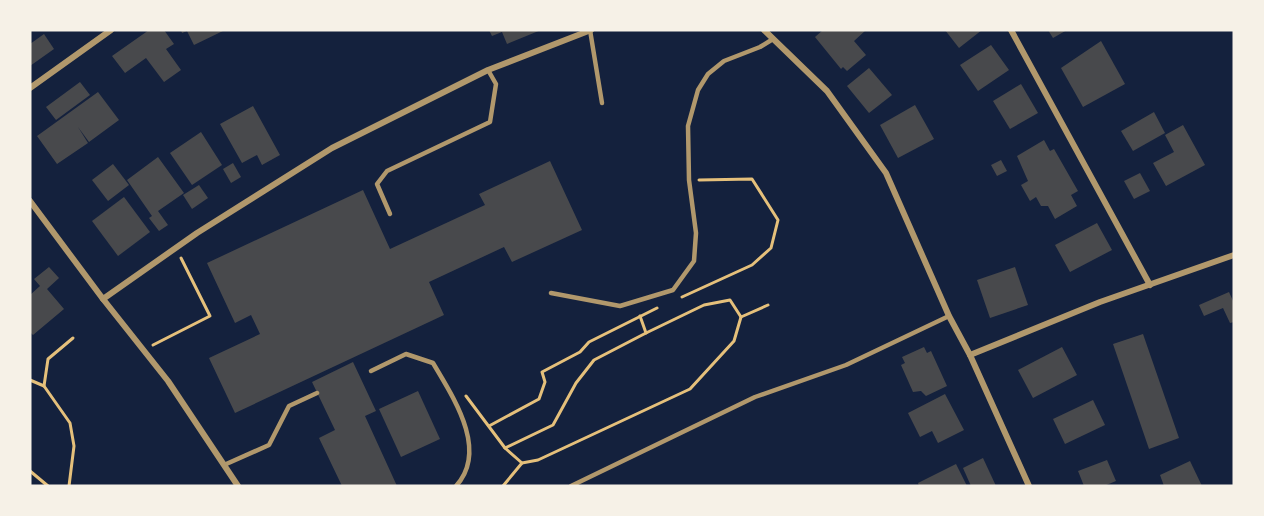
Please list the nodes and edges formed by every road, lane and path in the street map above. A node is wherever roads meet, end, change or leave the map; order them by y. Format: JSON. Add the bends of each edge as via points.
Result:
{"nodes":[{"id":1,"x":111,"y":30,"type":"edge"},
{"id":2,"x":591,"y":30,"type":"edge"},
{"id":3,"x":764,"y":30,"type":"edge"},
{"id":4,"x":1011,"y":30,"type":"edge"},
{"id":5,"x":773,"y":39,"type":"junction"},
{"id":6,"x":488,"y":70,"type":"junction"},
{"id":7,"x":30,"y":88,"type":"edge"},
{"id":8,"x":602,"y":103,"type":"dead end"},
{"id":9,"x":30,"y":201,"type":"edge"},
{"id":10,"x":390,"y":214,"type":"dead end"},
{"id":11,"x":176,"y":249,"type":"junction"},
{"id":12,"x":1234,"y":255,"type":"edge"},
{"id":13,"x":1150,"y":285,"type":"junction"},
{"id":14,"x":551,"y":293,"type":"dead end"},
{"id":15,"x":103,"y":299,"type":"junction"},
{"id":16,"x":768,"y":305,"type":"dead end"},
{"id":17,"x":640,"y":316,"type":"dead end"},
{"id":18,"x":949,"y":316,"type":"junction"},
{"id":19,"x":741,"y":317,"type":"junction"},
{"id":20,"x":646,"y":333,"type":"junction"},
{"id":21,"x":73,"y":338,"type":"dead end"},
{"id":22,"x":144,"y":349,"type":"junction"},
{"id":23,"x":970,"y":355,"type":"junction"},
{"id":24,"x":370,"y":370,"type":"dead end"},
{"id":25,"x":30,"y":380,"type":"edge"},
{"id":26,"x":44,"y":386,"type":"junction"},
{"id":27,"x":317,"y":393,"type":"dead end"},
{"id":28,"x":453,"y":396,"type":"junction"},
{"id":29,"x":505,"y":448,"type":"junction"},
{"id":30,"x":522,"y":463,"type":"junction"},
{"id":31,"x":224,"y":465,"type":"junction"},
{"id":32,"x":30,"y":471,"type":"edge"},
{"id":33,"x":48,"y":486,"type":"edge"},
{"id":34,"x":69,"y":486,"type":"edge"},
{"id":35,"x":238,"y":486,"type":"edge"},
{"id":36,"x":456,"y":486,"type":"edge"},
{"id":37,"x":503,"y":486,"type":"edge"},
{"id":38,"x":571,"y":486,"type":"edge"},
{"id":39,"x":1029,"y":486,"type":"edge"}],
"edges":[{"from":1,"to":7,"type":"street"},
{"from":2,"to":6,"type":"street"},
{"from":2,"to":8,"type":"lane"},
{"from":3,"to":5,"type":"street"},
{"from":4,"to":13,"type":"street"},
{"from":5,"to":14,"type":"lane","via":[[724,60],[698,90],[688,126],[689,180],[696,233],[694,261],[674,290],[620,306]]},
{"from":5,"to":18,"type":"street","via":[[827,91],[886,172]]},
{"from":6,"to":10,"type":"lane","via":[[496,84],[490,122],[387,171],[377,184]]},
{"from":6,"to":11,"type":"street","via":[[332,148]]},
{"from":9,"to":15,"type":"street"},
{"from":11,"to":15,"type":"street"},
{"from":11,"to":22,"type":"path","via":[[210,316]]},
{"from":12,"to":13,"type":"street"},
{"from":13,"to":23,"type":"street"},
{"from":15,"to":22,"type":"street"},
{"from":16,"to":19,"type":"path"},
{"from":17,"to":20,"type":"path"},
{"from":18,"to":23,"type":"street"},
{"from":18,"to":38,"type":"lane","via":[[846,365],[755,397]]},
{"from":19,"to":20,"type":"path","via":[[730,300],[704,305]]},
{"from":19,"to":30,"type":"path","via":[[734,340],[690,389],[538,460]]},
{"from":20,"to":29,"type":"path","via":[[594,360],[553,425]]},
{"from":21,"to":26,"type":"path","via":[[48,359]]},
{"from":22,"to":31,"type":"street"},
{"from":23,"to":39,"type":"street"},
{"from":24,"to":28,"type":"lane","via":[[406,354],[434,363]]},
{"from":25,"to":26,"type":"path"},
{"from":26,"to":34,"type":"path","via":[[70,423],[74,446]]},
{"from":27,"to":31,"type":"lane","via":[[289,406],[269,445]]},
{"from":28,"to":29,"type":"path","via":[[463,391]]},
{"from":28,"to":36,"type":"lane","via":[[470,456],[467,471]]},
{"from":29,"to":30,"type":"path"},
{"from":30,"to":37,"type":"path"},
{"from":31,"to":35,"type":"street"},
{"from":32,"to":33,"type":"path"}]}
